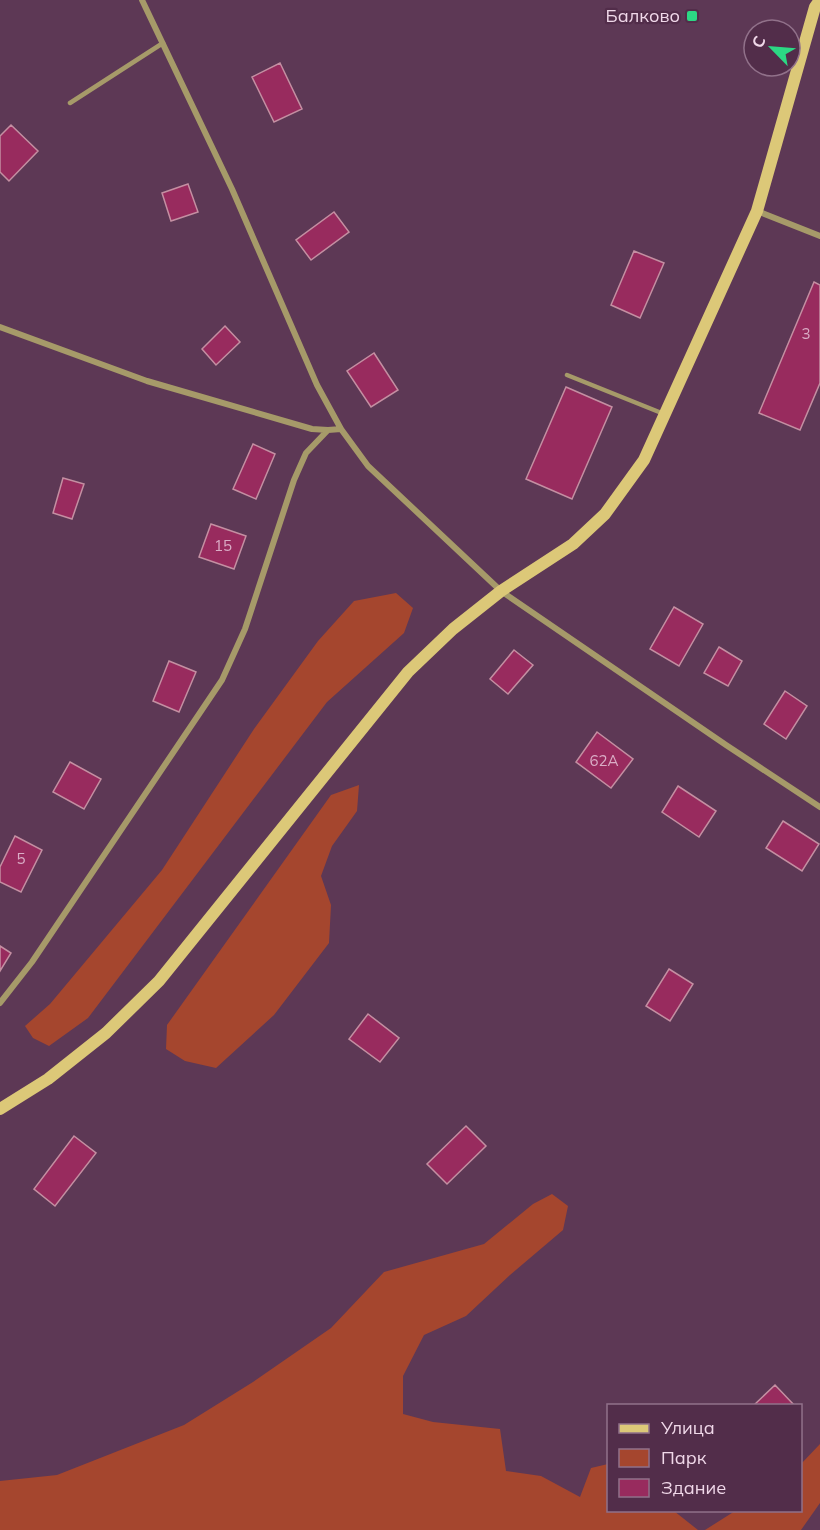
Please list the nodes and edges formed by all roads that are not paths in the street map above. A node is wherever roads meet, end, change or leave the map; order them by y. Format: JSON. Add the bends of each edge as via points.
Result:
{"nodes":[{"id":1,"x":142,"y":0,"type":"edge"},
{"id":2,"x":820,"y":0,"type":"edge"},
{"id":3,"x":163,"y":43,"type":"junction"},
{"id":4,"x":70,"y":103,"type":"dead end"},
{"id":5,"x":757,"y":211,"type":"junction"},
{"id":6,"x":820,"y":236,"type":"edge"},
{"id":7,"x":0,"y":327,"type":"edge"},
{"id":8,"x":567,"y":375,"type":"dead end"},
{"id":9,"x":665,"y":414,"type":"junction"},
{"id":10,"x":341,"y":429,"type":"junction"},
{"id":11,"x":328,"y":430,"type":"junction"},
{"id":12,"x":501,"y":591,"type":"junction"},
{"id":13,"x":820,"y":807,"type":"edge"},
{"id":14,"x":0,"y":1003,"type":"edge"},
{"id":15,"x":0,"y":1109,"type":"edge"}],
"edges":[{"from":1,"to":3,"type":"street"},
{"from":2,"to":5,"type":"main road"},
{"from":3,"to":4,"type":"lane"},
{"from":3,"to":10,"type":"street","via":[[317,385]]},
{"from":5,"to":6,"type":"street"},
{"from":5,"to":9,"type":"main road"},
{"from":7,"to":11,"type":"street","via":[[147,381],[312,429]]},
{"from":8,"to":9,"type":"lane"},
{"from":9,"to":12,"type":"main road","via":[[644,460],[605,514],[573,544]]},
{"from":10,"to":11,"type":"street"},
{"from":10,"to":12,"type":"street","via":[[368,466]]},
{"from":11,"to":14,"type":"street","via":[[306,453],[294,480],[245,629],[222,680],[32,962]]},
{"from":12,"to":13,"type":"street"},
{"from":12,"to":15,"type":"main road","via":[[408,672],[159,981],[106,1033],[48,1079]]}]}
